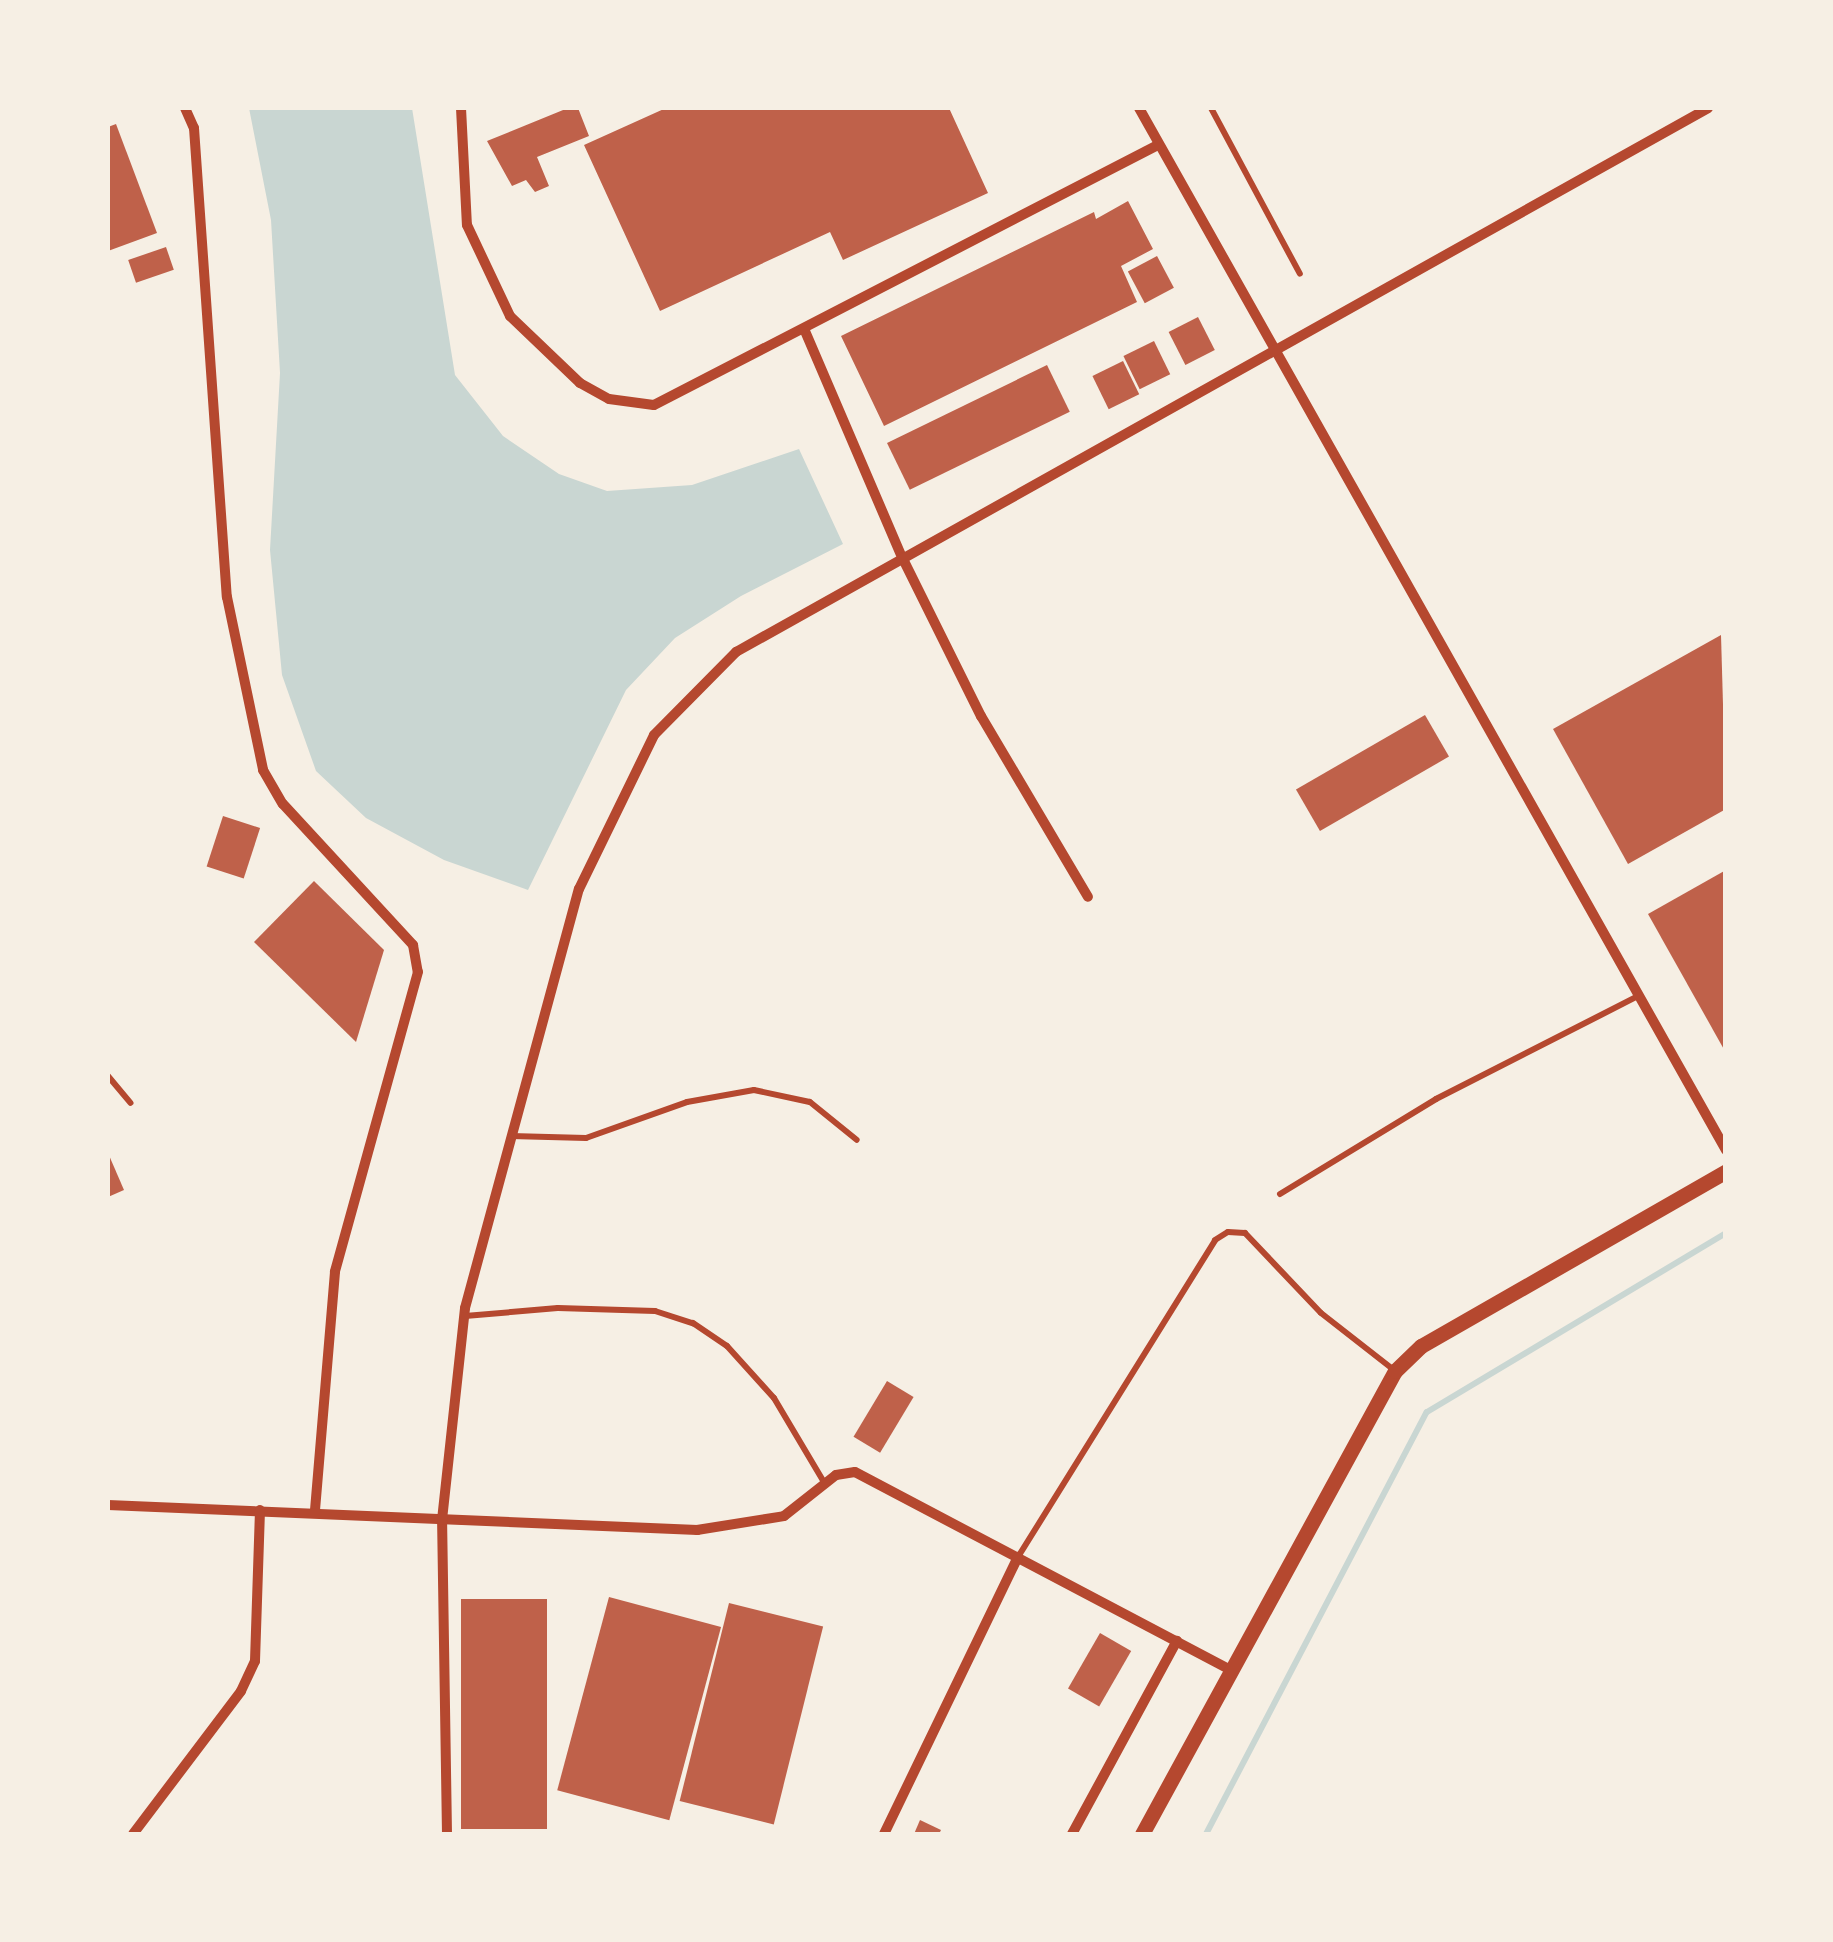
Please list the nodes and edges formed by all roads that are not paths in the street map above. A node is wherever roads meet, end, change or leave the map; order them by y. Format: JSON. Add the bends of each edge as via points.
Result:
{"nodes":[{"id":1,"x":185,"y":108,"type":"edge"},
{"id":2,"x":461,"y":108,"type":"edge"},
{"id":3,"x":1139,"y":108,"type":"edge"},
{"id":4,"x":1211,"y":108,"type":"edge"},
{"id":5,"x":1708,"y":108,"type":"edge"},
{"id":6,"x":1158,"y":146,"type":"junction"},
{"id":7,"x":1300,"y":274,"type":"dead end"},
{"id":8,"x":806,"y":331,"type":"junction"},
{"id":9,"x":1271,"y":350,"type":"junction"},
{"id":10,"x":902,"y":557,"type":"junction"},
{"id":11,"x":1088,"y":896,"type":"dead end"},
{"id":12,"x":1638,"y":996,"type":"junction"},
{"id":13,"x":108,"y":1076,"type":"edge"},
{"id":14,"x":132,"y":1104,"type":"dead end"},
{"id":15,"x":509,"y":1136,"type":"junction"},
{"id":16,"x":858,"y":1140,"type":"dead end"},
{"id":17,"x":1726,"y":1150,"type":"edge"},
{"id":18,"x":1726,"y":1171,"type":"edge"},
{"id":19,"x":1280,"y":1194,"type":"dead end"},
{"id":20,"x":464,"y":1316,"type":"junction"},
{"id":21,"x":1395,"y":1371,"type":"junction"},
{"id":22,"x":825,"y":1484,"type":"junction"},
{"id":23,"x":108,"y":1505,"type":"edge"},
{"id":24,"x":260,"y":1510,"type":"junction"},
{"id":25,"x":315,"y":1512,"type":"junction"},
{"id":26,"x":442,"y":1520,"type":"junction"},
{"id":27,"x":1018,"y":1557,"type":"junction"},
{"id":28,"x":1177,"y":1641,"type":"junction"},
{"id":29,"x":1232,"y":1670,"type":"junction"},
{"id":30,"x":133,"y":1834,"type":"edge"},
{"id":31,"x":447,"y":1834,"type":"edge"},
{"id":32,"x":884,"y":1834,"type":"edge"},
{"id":33,"x":1072,"y":1834,"type":"edge"},
{"id":34,"x":1142,"y":1834,"type":"edge"}],
"edges":[{"from":1,"to":25,"type":"street","via":[[194,128],[227,597],[264,770],[282,804],[413,945],[418,972],[335,1272]]},
{"from":2,"to":8,"type":"street","via":[[467,225],[510,316],[580,383],[609,399],[654,405]]},
{"from":3,"to":6,"type":"street"},
{"from":4,"to":7,"type":"lane"},
{"from":5,"to":9,"type":"street"},
{"from":6,"to":8,"type":"street"},
{"from":6,"to":9,"type":"street"},
{"from":8,"to":10,"type":"street"},
{"from":9,"to":10,"type":"street"},
{"from":9,"to":12,"type":"street"},
{"from":10,"to":11,"type":"street","via":[[982,716]]},
{"from":10,"to":15,"type":"street","via":[[736,652],[654,735],[579,889]]},
{"from":12,"to":17,"type":"street"},
{"from":12,"to":19,"type":"lane","via":[[1436,1098]]},
{"from":13,"to":14,"type":"lane"},
{"from":15,"to":16,"type":"lane","via":[[586,1138],[687,1102],[754,1090],[810,1102]]},
{"from":15,"to":20,"type":"street"},
{"from":18,"to":21,"type":"main road","via":[[1421,1346]]},
{"from":20,"to":22,"type":"lane","via":[[558,1308],[655,1311],[693,1322],[727,1346],[774,1398]]},
{"from":20,"to":26,"type":"street"},
{"from":21,"to":27,"type":"lane","via":[[1321,1313],[1245,1232],[1228,1232],[1215,1240]]},
{"from":21,"to":29,"type":"main road"},
{"from":22,"to":26,"type":"street","via":[[784,1516],[696,1530]]},
{"from":22,"to":27,"type":"street","via":[[855,1472]]},
{"from":23,"to":24,"type":"street"},
{"from":24,"to":25,"type":"street"},
{"from":24,"to":30,"type":"street","via":[[255,1661],[240,1691]]},
{"from":25,"to":26,"type":"street"},
{"from":26,"to":31,"type":"street"},
{"from":27,"to":28,"type":"street"},
{"from":27,"to":32,"type":"street"},
{"from":28,"to":29,"type":"street"},
{"from":28,"to":33,"type":"street"},
{"from":29,"to":34,"type":"main road"}]}
